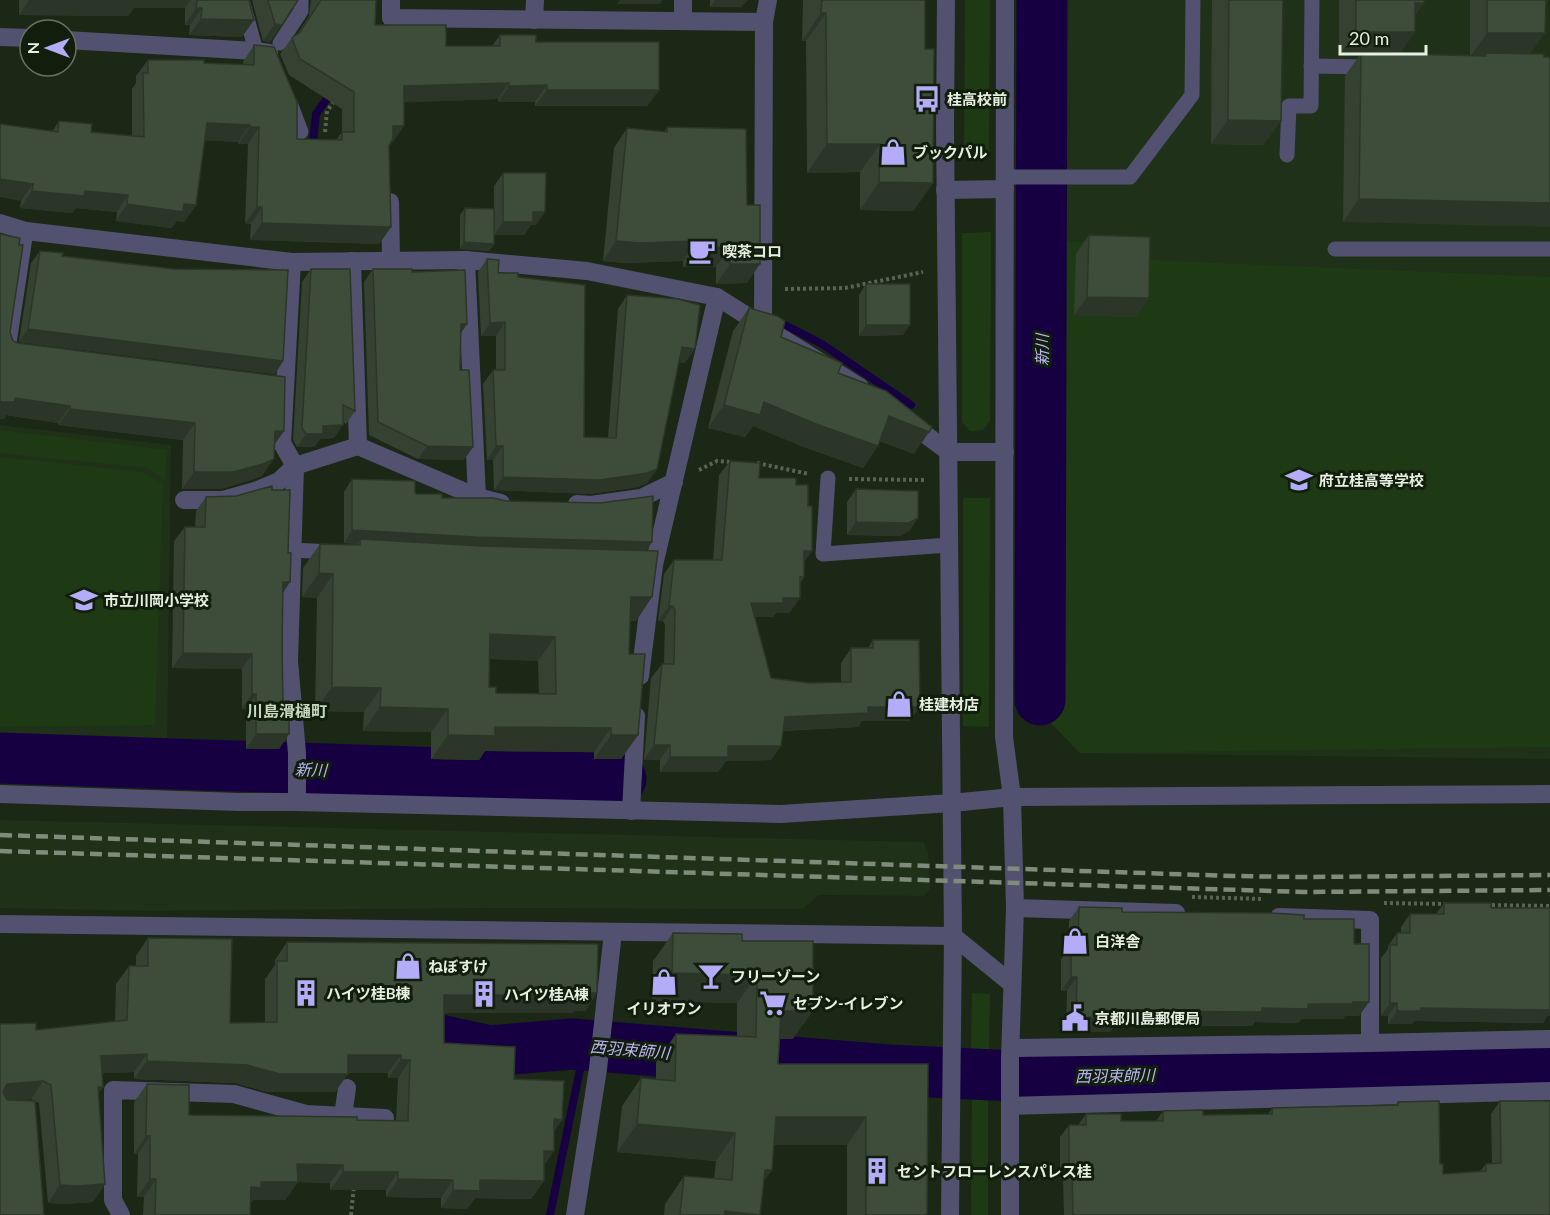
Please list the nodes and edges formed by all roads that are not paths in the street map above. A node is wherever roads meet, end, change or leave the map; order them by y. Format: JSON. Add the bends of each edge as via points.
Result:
{"nodes":[{"id":1,"x":242,"y":0,"type":"edge"},
{"id":2,"x":301,"y":0,"type":"edge"},
{"id":3,"x":391,"y":0,"type":"edge"},
{"id":4,"x":535,"y":0,"type":"edge"},
{"id":5,"x":683,"y":0,"type":"edge"},
{"id":6,"x":768,"y":0,"type":"edge"},
{"id":7,"x":946,"y":0,"type":"edge"},
{"id":8,"x":1005,"y":0,"type":"edge"},
{"id":9,"x":1193,"y":0,"type":"edge"},
{"id":10,"x":1312,"y":0,"type":"edge"},
{"id":11,"x":534,"y":20,"type":"junction"},
{"id":12,"x":683,"y":21,"type":"junction"},
{"id":13,"x":764,"y":22,"type":"junction"},
{"id":14,"x":0,"y":37,"type":"edge"},
{"id":15,"x":18,"y":38,"type":"edge"},
{"id":16,"x":78,"y":41,"type":"edge"},
{"id":17,"x":268,"y":49,"type":"junction"},
{"id":18,"x":1311,"y":66,"type":"junction"},
{"id":19,"x":1383,"y":67,"type":"edge"},
{"id":20,"x":277,"y":71,"type":"edge"},
{"id":21,"x":285,"y":91,"type":"edge"},
{"id":22,"x":301,"y":132,"type":"dead end"},
{"id":23,"x":1287,"y":155,"type":"dead end"},
{"id":24,"x":1005,"y":183,"type":"junction"},
{"id":25,"x":390,"y":184,"type":"edge"},
{"id":26,"x":945,"y":190,"type":"junction"},
{"id":27,"x":0,"y":224,"type":"edge"},
{"id":28,"x":26,"y":231,"type":"junction"},
{"id":29,"x":1335,"y":249,"type":"dead end"},
{"id":30,"x":1550,"y":249,"type":"edge"},
{"id":31,"x":391,"y":260,"type":"junction"},
{"id":32,"x":466,"y":260,"type":"junction"},
{"id":33,"x":352,"y":261,"type":"junction"},
{"id":34,"x":292,"y":262,"type":"junction"},
{"id":35,"x":717,"y":297,"type":"junction"},
{"id":36,"x":763,"y":324,"type":"junction"},
{"id":37,"x":4,"y":350,"type":"edge"},
{"id":38,"x":32,"y":353,"type":"edge"},
{"id":39,"x":877,"y":399,"type":"edge"},
{"id":40,"x":894,"y":412,"type":"edge"},
{"id":41,"x":358,"y":446,"type":"junction"},
{"id":42,"x":949,"y":452,"type":"junction"},
{"id":43,"x":1005,"y":452,"type":"junction"},
{"id":44,"x":295,"y":466,"type":"junction"},
{"id":45,"x":828,"y":478,"type":"dead end"},
{"id":46,"x":674,"y":482,"type":"junction"},
{"id":47,"x":477,"y":497,"type":"junction"},
{"id":48,"x":184,"y":500,"type":"dead end"},
{"id":49,"x":520,"y":504,"type":"edge"},
{"id":50,"x":556,"y":504,"type":"edge"},
{"id":51,"x":949,"y":545,"type":"junction"},
{"id":52,"x":292,"y":550,"type":"junction"},
{"id":53,"x":350,"y":553,"type":"edge"},
{"id":54,"x":0,"y":794,"type":"edge"},
{"id":55,"x":1550,"y":794,"type":"edge"},
{"id":56,"x":1012,"y":797,"type":"junction"},
{"id":57,"x":297,"y":802,"type":"junction"},
{"id":58,"x":631,"y":802,"type":"junction"},
{"id":59,"x":952,"y":803,"type":"junction"},
{"id":60,"x":1015,"y":908,"type":"junction"},
{"id":61,"x":1196,"y":914,"type":"edge"},
{"id":62,"x":1266,"y":917,"type":"edge"},
{"id":63,"x":0,"y":924,"type":"edge"},
{"id":64,"x":613,"y":932,"type":"junction"},
{"id":65,"x":953,"y":936,"type":"junction"},
{"id":66,"x":1012,"y":984,"type":"junction"},
{"id":67,"x":1550,"y":1039,"type":"edge"},
{"id":68,"x":1370,"y":1043,"type":"junction"},
{"id":69,"x":1011,"y":1053,"type":"junction"},
{"id":70,"x":347,"y":1088,"type":"edge"},
{"id":71,"x":1550,"y":1091,"type":"edge"},
{"id":72,"x":1010,"y":1099,"type":"junction"},
{"id":73,"x":344,"y":1116,"type":"junction"},
{"id":74,"x":385,"y":1118,"type":"edge"},
{"id":75,"x":121,"y":1215,"type":"edge"},
{"id":76,"x":575,"y":1215,"type":"edge"},
{"id":77,"x":950,"y":1215,"type":"edge"},
{"id":78,"x":1010,"y":1215,"type":"edge"}],
"edges":[{"from":1,"to":17,"type":"lane"},
{"from":2,"to":17,"type":"lane","via":[[301,11]]},
{"from":3,"to":11,"type":"street","via":[[391,18]]},
{"from":4,"to":11,"type":"street"},
{"from":5,"to":12,"type":"street"},
{"from":6,"to":13,"type":"street"},
{"from":7,"to":26,"type":"street"},
{"from":8,"to":24,"type":"street"},
{"from":9,"to":24,"type":"lane","via":[[1192,94],[1130,177]]},
{"from":10,"to":18,"type":"lane"},
{"from":11,"to":12,"type":"street"},
{"from":12,"to":13,"type":"street"},
{"from":13,"to":36,"type":"street"},
{"from":14,"to":15,"type":"street"},
{"from":16,"to":17,"type":"street"},
{"from":17,"to":20,"type":"lane"},
{"from":18,"to":19,"type":"lane"},
{"from":18,"to":23,"type":"lane","via":[[1311,106],[1289,106]]},
{"from":21,"to":22,"type":"lane"},
{"from":24,"to":26,"type":"street"},
{"from":24,"to":43,"type":"street"},
{"from":25,"to":31,"type":"street"},
{"from":26,"to":42,"type":"street"},
{"from":27,"to":28,"type":"street"},
{"from":28,"to":34,"type":"street"},
{"from":28,"to":37,"type":"lane"},
{"from":29,"to":30,"type":"lane"},
{"from":31,"to":32,"type":"street"},
{"from":31,"to":33,"type":"street"},
{"from":32,"to":35,"type":"street","via":[[587,271]]},
{"from":32,"to":47,"type":"street"},
{"from":33,"to":34,"type":"street"},
{"from":33,"to":41,"type":"street"},
{"from":34,"to":44,"type":"street","via":[[279,384],[282,442]]},
{"from":35,"to":36,"type":"street"},
{"from":35,"to":46,"type":"street"},
{"from":36,"to":39,"type":"street"},
{"from":37,"to":38,"type":"lane"},
{"from":40,"to":42,"type":"street"},
{"from":41,"to":44,"type":"street"},
{"from":41,"to":47,"type":"street"},
{"from":42,"to":43,"type":"street"},
{"from":42,"to":51,"type":"street"},
{"from":43,"to":56,"type":"street","via":[[1004,737]]},
{"from":44,"to":48,"type":"street","via":[[279,481],[255,491],[223,500]]},
{"from":44,"to":52,"type":"street"},
{"from":45,"to":51,"type":"lane","via":[[823,555]]},
{"from":46,"to":50,"type":"street","via":[[641,498],[591,505]]},
{"from":46,"to":58,"type":"street","via":[[648,564]]},
{"from":47,"to":49,"type":"street"},
{"from":51,"to":59,"type":"street"},
{"from":52,"to":53,"type":"lane"},
{"from":52,"to":57,"type":"street","via":[[289,661]]},
{"from":54,"to":57,"type":"street"},
{"from":55,"to":56,"type":"street"},
{"from":56,"to":59,"type":"street"},
{"from":56,"to":60,"type":"street"},
{"from":57,"to":58,"type":"street"},
{"from":58,"to":59,"type":"street","via":[[781,814]]},
{"from":59,"to":65,"type":"street"},
{"from":60,"to":61,"type":"street"},
{"from":60,"to":66,"type":"street"},
{"from":62,"to":68,"type":"street","via":[[1370,920]]},
{"from":63,"to":64,"type":"street"},
{"from":64,"to":65,"type":"street"},
{"from":64,"to":76,"type":"street","via":[[598,1069]]},
{"from":65,"to":66,"type":"street"},
{"from":65,"to":77,"type":"street"},
{"from":66,"to":69,"type":"street"},
{"from":67,"to":68,"type":"street"},
{"from":68,"to":69,"type":"street"},
{"from":69,"to":72,"type":"street"},
{"from":70,"to":73,"type":"street"},
{"from":71,"to":72,"type":"street"},
{"from":72,"to":78,"type":"street"},
{"from":73,"to":74,"type":"street"},
{"from":73,"to":75,"type":"street","via":[[306,1114],[234,1094],[113,1090],[113,1200]]}]}
